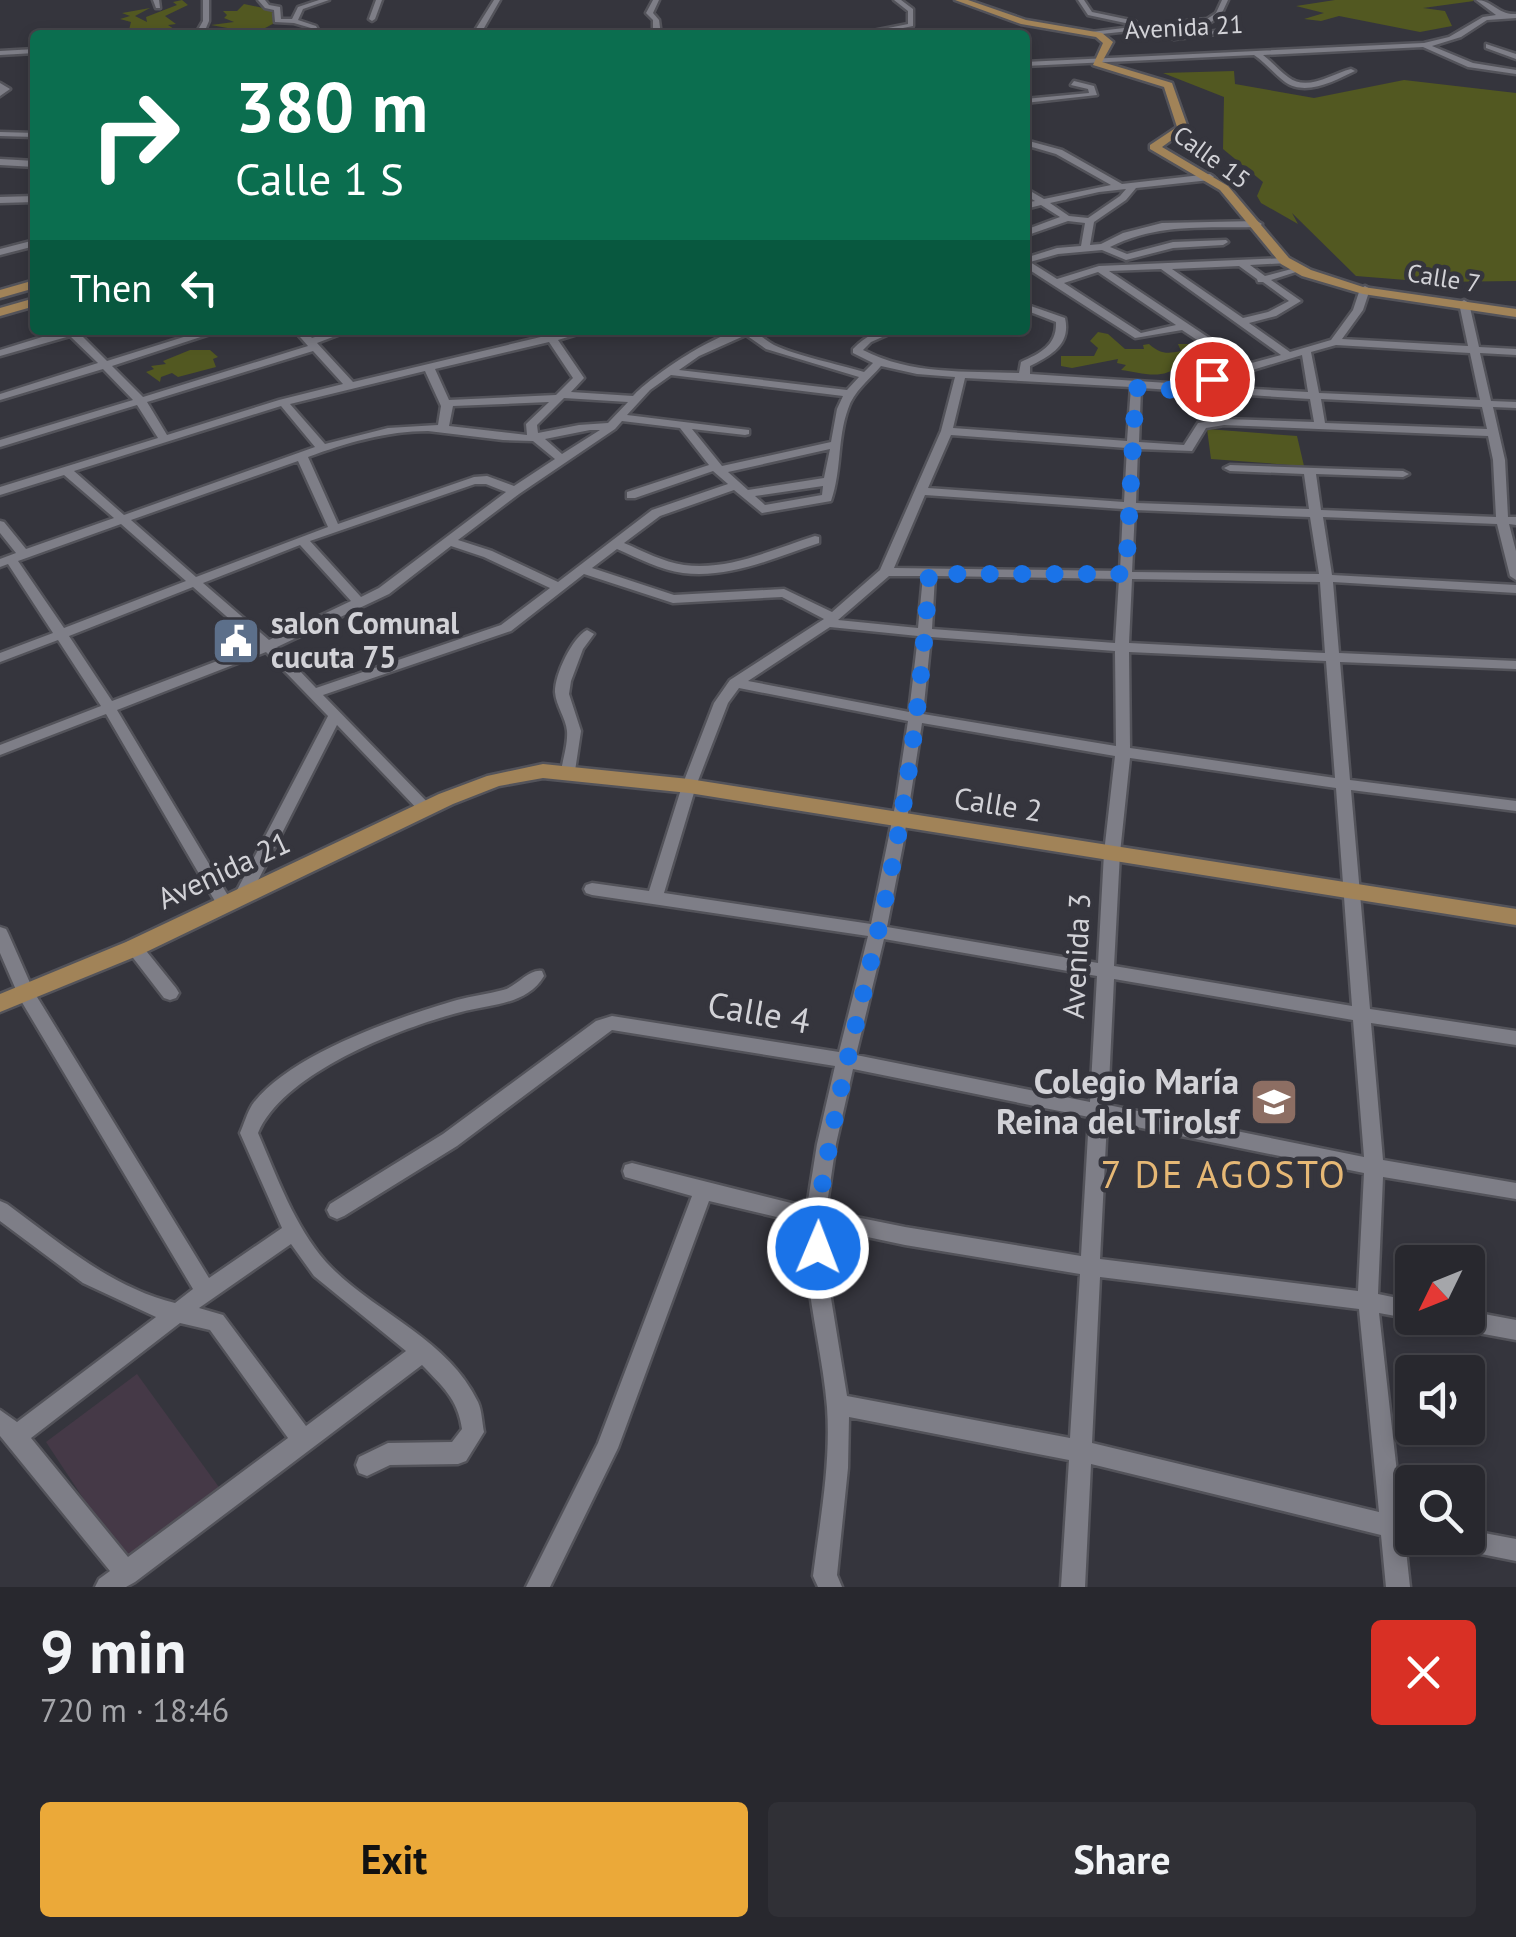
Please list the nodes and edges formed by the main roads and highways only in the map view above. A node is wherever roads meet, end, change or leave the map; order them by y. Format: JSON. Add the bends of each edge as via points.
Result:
{"nodes":[{"id":1,"x":960,"y":0,"type":"edge"},
{"id":2,"x":30,"y":285,"type":"edge"},
{"id":3,"x":1365,"y":289,"type":"joint"},
{"id":4,"x":0,"y":294,"type":"edge"},
{"id":5,"x":30,"y":303,"type":"edge"},
{"id":6,"x":0,"y":312,"type":"edge"},
{"id":7,"x":1516,"y":312,"type":"edge"},
{"id":8,"x":472,"y":789,"type":"joint"},
{"id":9,"x":1516,"y":917,"type":"edge"},
{"id":10,"x":0,"y":1003,"type":"edge"}],
"edges":[{"from":1,"to":3,"type":"main road","name":"Calle 15","via":[[1108,42],[1098,64],[1168,86],[1184,126],[1154,147],[1210,177],[1291,265]]},
{"from":2,"to":4,"type":"main road"},
{"from":3,"to":7,"type":"main road","name":"Calle 7"},
{"from":5,"to":6,"type":"main road"},
{"from":8,"to":9,"type":"main road","name":"Calle 2","via":[[522,773],[568,771]]},
{"from":8,"to":10,"type":"main road","name":"Avenida 21"}]}
